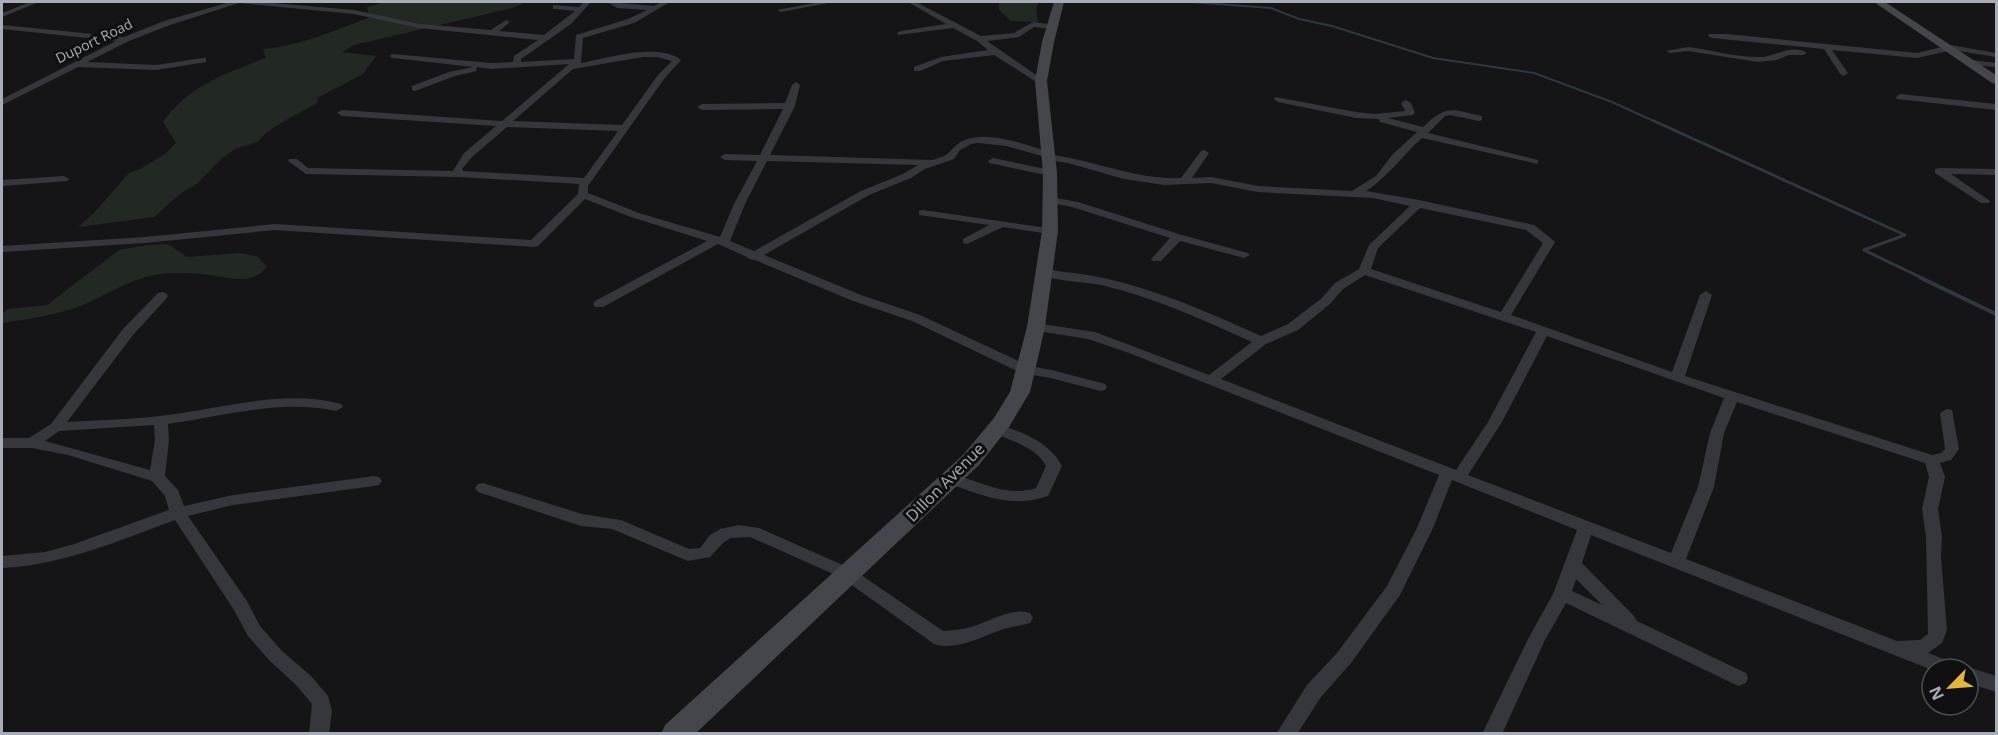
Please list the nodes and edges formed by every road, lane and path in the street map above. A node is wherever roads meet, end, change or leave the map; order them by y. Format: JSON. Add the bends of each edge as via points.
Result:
{"nodes":[{"id":1,"x":35,"y":2,"type":"edge"},
{"id":2,"x":236,"y":2,"type":"edge"},
{"id":3,"x":243,"y":2,"type":"edge"},
{"id":4,"x":588,"y":2,"type":"edge"},
{"id":5,"x":611,"y":2,"type":"edge"},
{"id":6,"x":667,"y":2,"type":"edge"},
{"id":7,"x":830,"y":2,"type":"edge"},
{"id":8,"x":911,"y":2,"type":"edge"},
{"id":9,"x":1059,"y":2,"type":"edge"},
{"id":10,"x":1880,"y":2,"type":"edge"},
{"id":11,"x":556,"y":7,"type":"dead end"},
{"id":12,"x":656,"y":8,"type":"junction"},
{"id":13,"x":581,"y":9,"type":"junction"},
{"id":14,"x":781,"y":10,"type":"dead end"},
{"id":15,"x":2,"y":15,"type":"edge"},
{"id":16,"x":506,"y":22,"type":"dead end"},
{"id":17,"x":956,"y":25,"type":"junction"},
{"id":18,"x":2,"y":27,"type":"edge"},
{"id":19,"x":1053,"y":27,"type":"junction"},
{"id":20,"x":16,"y":29,"type":"junction"},
{"id":21,"x":901,"y":33,"type":"dead end"},
{"id":22,"x":2,"y":34,"type":"edge"},
{"id":23,"x":491,"y":34,"type":"junction"},
{"id":24,"x":1712,"y":36,"type":"dead end"},
{"id":25,"x":547,"y":38,"type":"junction"},
{"id":26,"x":126,"y":39,"type":"junction"},
{"id":27,"x":980,"y":39,"type":"junction"},
{"id":28,"x":1826,"y":46,"type":"junction"},
{"id":29,"x":1947,"y":48,"type":"junction"},
{"id":30,"x":1670,"y":51,"type":"dead end"},
{"id":31,"x":995,"y":52,"type":"junction"},
{"id":32,"x":1996,"y":55,"type":"edge"},
{"id":33,"x":393,"y":56,"type":"dead end"},
{"id":34,"x":1833,"y":56,"type":"junction"},
{"id":35,"x":203,"y":60,"type":"dead end"},
{"id":36,"x":1972,"y":63,"type":"junction"},
{"id":37,"x":76,"y":64,"type":"junction"},
{"id":38,"x":575,"y":64,"type":"junction"},
{"id":39,"x":519,"y":65,"type":"junction"},
{"id":40,"x":1996,"y":65,"type":"edge"},
{"id":41,"x":491,"y":66,"type":"junction"},
{"id":42,"x":917,"y":69,"type":"dead end"},
{"id":43,"x":1844,"y":73,"type":"dead end"},
{"id":44,"x":1996,"y":80,"type":"edge"},
{"id":45,"x":1041,"y":81,"type":"junction"},
{"id":46,"x":796,"y":85,"type":"dead end"},
{"id":47,"x":415,"y":88,"type":"dead end"},
{"id":48,"x":2,"y":96,"type":"edge"},
{"id":49,"x":15,"y":96,"type":"junction"},
{"id":50,"x":1900,"y":97,"type":"dead end"},
{"id":51,"x":1278,"y":99,"type":"dead end"},
{"id":52,"x":2,"y":102,"type":"edge"},
{"id":53,"x":790,"y":106,"type":"junction"},
{"id":54,"x":702,"y":107,"type":"dead end"},
{"id":55,"x":1996,"y":107,"type":"edge"},
{"id":56,"x":342,"y":113,"type":"dead end"},
{"id":57,"x":1375,"y":117,"type":"junction"},
{"id":58,"x":1479,"y":118,"type":"dead end"},
{"id":59,"x":503,"y":124,"type":"junction"},
{"id":60,"x":625,"y":128,"type":"junction"},
{"id":61,"x":1421,"y":131,"type":"junction"},
{"id":62,"x":1204,"y":153,"type":"dead end"},
{"id":63,"x":724,"y":157,"type":"dead end"},
{"id":64,"x":764,"y":158,"type":"junction"},
{"id":65,"x":293,"y":161,"type":"dead end"},
{"id":66,"x":993,"y":161,"type":"dead end"},
{"id":67,"x":1048,"y":162,"type":"junction"},
{"id":68,"x":1534,"y":162,"type":"dead end"},
{"id":69,"x":932,"y":163,"type":"junction"},
{"id":70,"x":334,"y":171,"type":"junction"},
{"id":71,"x":1996,"y":172,"type":"edge"},
{"id":72,"x":459,"y":174,"type":"junction"},
{"id":73,"x":64,"y":179,"type":"dead end"},
{"id":74,"x":587,"y":181,"type":"junction"},
{"id":75,"x":1184,"y":181,"type":"junction"},
{"id":76,"x":2,"y":183,"type":"edge"},
{"id":77,"x":304,"y":183,"type":"dead end"},
{"id":78,"x":1356,"y":193,"type":"junction"},
{"id":79,"x":583,"y":195,"type":"junction"},
{"id":80,"x":1050,"y":200,"type":"junction"},
{"id":81,"x":1985,"y":201,"type":"dead end"},
{"id":82,"x":1419,"y":203,"type":"junction"},
{"id":83,"x":923,"y":213,"type":"dead end"},
{"id":84,"x":1010,"y":223,"type":"junction"},
{"id":85,"x":1050,"y":231,"type":"junction"},
{"id":86,"x":1178,"y":237,"type":"junction"},
{"id":87,"x":967,"y":241,"type":"dead end"},
{"id":88,"x":720,"y":242,"type":"junction"},
{"id":89,"x":2,"y":249,"type":"edge"},
{"id":90,"x":1244,"y":255,"type":"dead end"},
{"id":91,"x":753,"y":257,"type":"junction"},
{"id":92,"x":1156,"y":259,"type":"dead end"},
{"id":93,"x":1364,"y":271,"type":"junction"},
{"id":94,"x":1045,"y":273,"type":"junction"},
{"id":95,"x":1706,"y":295,"type":"dead end"},
{"id":96,"x":162,"y":296,"type":"dead end"},
{"id":97,"x":599,"y":304,"type":"dead end"},
{"id":98,"x":1504,"y":317,"type":"junction"},
{"id":99,"x":1036,"y":327,"type":"junction"},
{"id":100,"x":1543,"y":330,"type":"junction"},
{"id":101,"x":1261,"y":341,"type":"junction"},
{"id":102,"x":1026,"y":370,"type":"junction"},
{"id":103,"x":1677,"y":378,"type":"junction"},
{"id":104,"x":1211,"y":380,"type":"junction"},
{"id":105,"x":1100,"y":387,"type":"dead end"},
{"id":106,"x":1732,"y":396,"type":"junction"},
{"id":107,"x":336,"y":407,"type":"dead end"},
{"id":108,"x":1947,"y":413,"type":"dead end"},
{"id":109,"x":161,"y":420,"type":"junction"},
{"id":110,"x":56,"y":427,"type":"junction"},
{"id":111,"x":996,"y":429,"type":"junction"},
{"id":112,"x":2,"y":443,"type":"edge"},
{"id":113,"x":32,"y":443,"type":"junction"},
{"id":114,"x":1932,"y":460,"type":"junction"},
{"id":115,"x":1453,"y":475,"type":"junction"},
{"id":116,"x":157,"y":477,"type":"junction"},
{"id":117,"x":952,"y":479,"type":"junction"},
{"id":118,"x":374,"y":481,"type":"dead end"},
{"id":119,"x":483,"y":488,"type":"dead end"},
{"id":120,"x":178,"y":513,"type":"junction"},
{"id":121,"x":1586,"y":528,"type":"junction"},
{"id":122,"x":2,"y":562,"type":"edge"},
{"id":123,"x":1676,"y":562,"type":"junction"},
{"id":124,"x":1573,"y":565,"type":"junction"},
{"id":125,"x":848,"y":574,"type":"junction"},
{"id":126,"x":1562,"y":594,"type":"junction"},
{"id":127,"x":1024,"y":618,"type":"dead end"},
{"id":128,"x":1634,"y":628,"type":"junction"},
{"id":129,"x":1882,"y":642,"type":"junction"},
{"id":130,"x":1920,"y":657,"type":"edge"},
{"id":131,"x":1739,"y":678,"type":"dead end"},
{"id":132,"x":1980,"y":679,"type":"edge"},
{"id":133,"x":1996,"y":684,"type":"edge"},
{"id":134,"x":319,"y":734,"type":"edge"},
{"id":135,"x":675,"y":734,"type":"edge"},
{"id":136,"x":1286,"y":734,"type":"edge"},
{"id":137,"x":1492,"y":734,"type":"edge"}],
"edges":[{"from":1,"to":15,"type":"street"},
{"from":2,"to":26,"type":"street","name":"Duport Road"},
{"from":3,"to":23,"type":"street","via":[[354,12],[419,26]]},
{"from":4,"to":13,"type":"street"},
{"from":5,"to":12,"type":"street","via":[[617,6]]},
{"from":6,"to":12,"type":"street"},
{"from":7,"to":14,"type":"street"},
{"from":8,"to":17,"type":"street"},
{"from":9,"to":19,"type":"street","name":"Dillon Avenue"},
{"from":10,"to":29,"type":"street"},
{"from":11,"to":13,"type":"street"},
{"from":12,"to":38,"type":"street","via":[[631,21],[579,37]]},
{"from":13,"to":25,"type":"street"},
{"from":16,"to":23,"type":"street"},
{"from":17,"to":21,"type":"street"},
{"from":17,"to":27,"type":"street"},
{"from":18,"to":20,"type":"street"},
{"from":19,"to":27,"type":"street","via":[[1033,24],[1016,36]]},
{"from":19,"to":45,"type":"street","name":"Dillon Avenue"},
{"from":20,"to":22,"type":"street"},
{"from":20,"to":26,"type":"street"},
{"from":23,"to":25,"type":"street"},
{"from":24,"to":28,"type":"street"},
{"from":25,"to":39,"type":"street","via":[[517,58]]},
{"from":26,"to":37,"type":"street","name":"Duport Road"},
{"from":27,"to":31,"type":"street"},
{"from":28,"to":29,"type":"street","via":[[1917,56]]},
{"from":28,"to":34,"type":"street"},
{"from":29,"to":32,"type":"street"},
{"from":29,"to":36,"type":"street"},
{"from":30,"to":34,"type":"street","via":[[1688,49],[1758,60],[1788,52]]},
{"from":31,"to":42,"type":"street","via":[[941,59]]},
{"from":31,"to":45,"type":"street"},
{"from":33,"to":41,"type":"street"},
{"from":34,"to":43,"type":"street"},
{"from":35,"to":37,"type":"street","via":[[158,69]]},
{"from":36,"to":40,"type":"street"},
{"from":36,"to":44,"type":"street"},
{"from":37,"to":49,"type":"street","name":"Duport Road"},
{"from":38,"to":39,"type":"street"},
{"from":38,"to":59,"type":"street"},
{"from":38,"to":60,"type":"street","via":[[641,55],[671,55],[677,60]]},
{"from":39,"to":41,"type":"street"},
{"from":41,"to":47,"type":"street","via":[[452,74]]},
{"from":45,"to":67,"type":"street","name":"Dillon Avenue"},
{"from":46,"to":53,"type":"street"},
{"from":48,"to":49,"type":"street"},
{"from":49,"to":52,"type":"street","name":"Duport Road"},
{"from":50,"to":55,"type":"street"},
{"from":51,"to":57,"type":"street"},
{"from":53,"to":54,"type":"street"},
{"from":53,"to":64,"type":"street"},
{"from":56,"to":59,"type":"street"},
{"from":57,"to":61,"type":"street"},
{"from":57,"to":61,"type":"street","via":[[1408,108]]},
{"from":58,"to":61,"type":"street","via":[[1445,113]]},
{"from":59,"to":60,"type":"street"},
{"from":59,"to":72,"type":"street","via":[[459,164]]},
{"from":60,"to":74,"type":"street"},
{"from":61,"to":68,"type":"street"},
{"from":61,"to":78,"type":"street","via":[[1380,178]]},
{"from":62,"to":75,"type":"street"},
{"from":63,"to":64,"type":"street"},
{"from":64,"to":69,"type":"street"},
{"from":64,"to":88,"type":"street"},
{"from":65,"to":70,"type":"street","via":[[306,171]]},
{"from":66,"to":67,"type":"street"},
{"from":67,"to":69,"type":"street","via":[[1007,143],[978,140]]},
{"from":67,"to":75,"type":"street","via":[[1069,160],[1144,179]]},
{"from":67,"to":80,"type":"street","name":"Dillon Avenue"},
{"from":69,"to":91,"type":"street","via":[[865,192]]},
{"from":70,"to":72,"type":"street"},
{"from":70,"to":77,"type":"street"},
{"from":71,"to":81,"type":"street","via":[[1939,171]]},
{"from":72,"to":74,"type":"street"},
{"from":73,"to":76,"type":"street"},
{"from":74,"to":79,"type":"street"},
{"from":75,"to":78,"type":"street"},
{"from":78,"to":82,"type":"street"},
{"from":79,"to":88,"type":"street"},
{"from":79,"to":89,"type":"street","via":[[534,243],[275,227]]},
{"from":80,"to":85,"type":"street","name":"Dillon Avenue"},
{"from":80,"to":86,"type":"street"},
{"from":82,"to":93,"type":"street","via":[[1373,247]]},
{"from":82,"to":98,"type":"street","via":[[1530,227],[1549,242]]},
{"from":83,"to":84,"type":"street"},
{"from":84,"to":85,"type":"street"},
{"from":84,"to":87,"type":"street","via":[[985,230]]},
{"from":85,"to":94,"type":"street","name":"Dillon Avenue"},
{"from":86,"to":90,"type":"street"},
{"from":86,"to":92,"type":"street"},
{"from":88,"to":91,"type":"street"},
{"from":88,"to":97,"type":"street"},
{"from":91,"to":102,"type":"street","via":[[916,318]]},
{"from":93,"to":98,"type":"street"},
{"from":93,"to":101,"type":"street","via":[[1339,286],[1293,327]]},
{"from":94,"to":99,"type":"street","name":"Dillon Avenue"},
{"from":94,"to":101,"type":"street","via":[[1071,274],[1140,291]]},
{"from":95,"to":103,"type":"street"},
{"from":96,"to":110,"type":"street","via":[[128,332]]},
{"from":98,"to":100,"type":"street"},
{"from":99,"to":102,"type":"street","name":"Dillon Avenue"},
{"from":99,"to":104,"type":"street","via":[[1090,335]]},
{"from":100,"to":103,"type":"street"},
{"from":100,"to":115,"type":"street","via":[[1495,422]]},
{"from":101,"to":104,"type":"street"},
{"from":102,"to":105,"type":"street"},
{"from":102,"to":111,"type":"street","name":"Dillon Avenue","via":[[1020,392]]},
{"from":103,"to":106,"type":"street"},
{"from":104,"to":115,"type":"street"},
{"from":106,"to":114,"type":"street"},
{"from":106,"to":123,"type":"street","via":[[1717,433],[1706,487]]},
{"from":107,"to":109,"type":"street","via":[[321,402],[288,401]]},
{"from":108,"to":114,"type":"street","via":[[1952,449],[1946,457]]},
{"from":109,"to":110,"type":"street"},
{"from":109,"to":116,"type":"street"},
{"from":110,"to":113,"type":"street"},
{"from":111,"to":117,"type":"street","name":"Dillon Avenue"},
{"from":111,"to":117,"type":"street","via":[[1053,461],[1042,492],[1020,498]]},
{"from":112,"to":113,"type":"street"},
{"from":113,"to":116,"type":"street","via":[[70,450]]},
{"from":114,"to":129,"type":"street","via":[[1937,477],[1930,509],[1936,638],[1923,647],[1913,648]]},
{"from":115,"to":121,"type":"street"},
{"from":115,"to":136,"type":"street","via":[[1394,590],[1344,658],[1314,691]]},
{"from":116,"to":120,"type":"street","via":[[172,494]]},
{"from":117,"to":125,"type":"street","name":"Dillon Avenue"},
{"from":118,"to":120,"type":"street","via":[[233,500]]},
{"from":119,"to":125,"type":"street","via":[[581,520],[615,524],[688,555],[704,553],[726,533],[753,532]]},
{"from":120,"to":122,"type":"street","via":[[78,549],[45,558]]},
{"from":120,"to":134,"type":"street","via":[[254,631],[321,702]]},
{"from":121,"to":123,"type":"street"},
{"from":121,"to":124,"type":"street"},
{"from":123,"to":129,"type":"street"},
{"from":124,"to":126,"type":"street"},
{"from":124,"to":128,"type":"street"},
{"from":125,"to":127,"type":"street","via":[[940,639],[974,634],[994,624]]},
{"from":125,"to":135,"type":"street","name":"Dillon Avenue"},
{"from":126,"to":128,"type":"street"},
{"from":126,"to":137,"type":"street"},
{"from":128,"to":131,"type":"street"},
{"from":129,"to":130,"type":"street"},
{"from":132,"to":133,"type":"street"}]}
